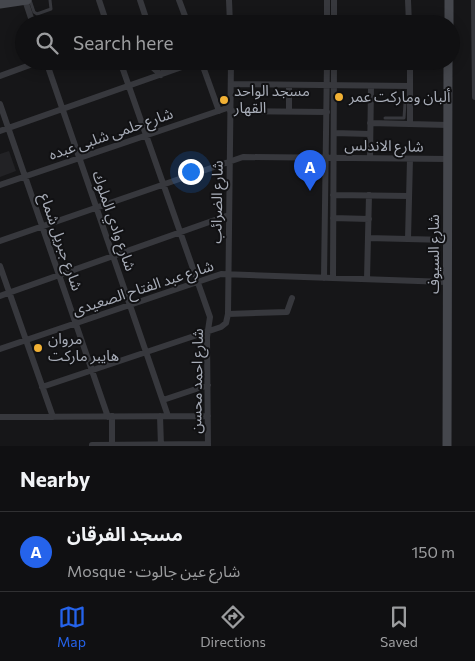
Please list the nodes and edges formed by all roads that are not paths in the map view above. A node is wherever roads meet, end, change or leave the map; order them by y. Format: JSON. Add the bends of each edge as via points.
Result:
{"nodes":[{"id":1,"x":27,"y":0,"type":"edge"},
{"id":2,"x":50,"y":0,"type":"edge"},
{"id":3,"x":99,"y":0,"type":"edge"},
{"id":4,"x":140,"y":0,"type":"edge"},
{"id":5,"x":179,"y":0,"type":"edge"},
{"id":6,"x":229,"y":0,"type":"edge"},
{"id":7,"x":328,"y":0,"type":"edge"},
{"id":8,"x":334,"y":0,"type":"edge"},
{"id":9,"x":408,"y":0,"type":"edge"},
{"id":10,"x":449,"y":0,"type":"edge"},
{"id":11,"x":474,"y":0,"type":"edge"},
{"id":12,"x":0,"y":4,"type":"edge"},
{"id":13,"x":31,"y":15,"type":"edge"},
{"id":14,"x":104,"y":15,"type":"edge"},
{"id":15,"x":145,"y":15,"type":"edge"},
{"id":16,"x":185,"y":15,"type":"edge"},
{"id":17,"x":230,"y":15,"type":"edge"},
{"id":18,"x":327,"y":15,"type":"edge"},
{"id":19,"x":334,"y":15,"type":"edge"},
{"id":20,"x":409,"y":15,"type":"edge"},
{"id":21,"x":448,"y":15,"type":"edge"},
{"id":22,"x":16,"y":70,"type":"edge"},
{"id":23,"x":49,"y":70,"type":"edge"},
{"id":24,"x":123,"y":70,"type":"edge"},
{"id":25,"x":158,"y":70,"type":"edge"},
{"id":26,"x":162,"y":70,"type":"edge"},
{"id":27,"x":174,"y":70,"type":"edge"},
{"id":28,"x":203,"y":70,"type":"edge"},
{"id":29,"x":231,"y":70,"type":"edge"},
{"id":30,"x":328,"y":70,"type":"edge"},
{"id":31,"x":332,"y":70,"type":"edge"},
{"id":32,"x":410,"y":70,"type":"edge"},
{"id":33,"x":448,"y":70,"type":"edge"},
{"id":34,"x":163,"y":74,"type":"junction"},
{"id":35,"x":0,"y":76,"type":"edge"},
{"id":36,"x":231,"y":84,"type":"junction"},
{"id":37,"x":289,"y":85,"type":"junction"},
{"id":38,"x":330,"y":85,"type":"junction"},
{"id":39,"x":129,"y":86,"type":"junction"},
{"id":40,"x":371,"y":86,"type":"junction"},
{"id":41,"x":410,"y":86,"type":"junction"},
{"id":42,"x":475,"y":97,"type":"edge"},
{"id":43,"x":0,"y":104,"type":"edge"},
{"id":44,"x":405,"y":104,"type":"dead end"},
{"id":45,"x":62,"y":109,"type":"junction"},
{"id":46,"x":230,"y":109,"type":"junction"},
{"id":47,"x":218,"y":111,"type":"junction"},
{"id":48,"x":289,"y":111,"type":"junction"},
{"id":49,"x":327,"y":112,"type":"junction"},
{"id":50,"x":388,"y":120,"type":"junction"},
{"id":51,"x":370,"y":123,"type":"junction"},
{"id":52,"x":410,"y":124,"type":"junction"},
{"id":53,"x":448,"y":125,"type":"junction"},
{"id":54,"x":8,"y":128,"type":"junction"},
{"id":55,"x":0,"y":131,"type":"edge"},
{"id":56,"x":334,"y":133,"type":"junction"},
{"id":57,"x":370,"y":134,"type":"junction"},
{"id":58,"x":146,"y":136,"type":"junction"},
{"id":59,"x":79,"y":158,"type":"junction"},
{"id":60,"x":330,"y":158,"type":"junction"},
{"id":61,"x":370,"y":158,"type":"junction"},
{"id":62,"x":410,"y":159,"type":"junction"},
{"id":63,"x":448,"y":160,"type":"junction"},
{"id":64,"x":230,"y":161,"type":"junction"},
{"id":65,"x":25,"y":177,"type":"junction"},
{"id":66,"x":163,"y":184,"type":"junction"},
{"id":67,"x":0,"y":185,"type":"edge"},
{"id":68,"x":333,"y":195,"type":"junction"},
{"id":69,"x":369,"y":195,"type":"junction"},
{"id":70,"x":409,"y":196,"type":"junction"},
{"id":71,"x":96,"y":207,"type":"junction"},
{"id":72,"x":229,"y":215,"type":"junction"},
{"id":73,"x":333,"y":218,"type":"junction"},
{"id":74,"x":369,"y":219,"type":"junction"},
{"id":75,"x":42,"y":226,"type":"junction"},
{"id":76,"x":180,"y":232,"type":"junction"},
{"id":77,"x":368,"y":238,"type":"junction"},
{"id":78,"x":408,"y":239,"type":"junction"},
{"id":79,"x":447,"y":240,"type":"junction"},
{"id":80,"x":0,"y":241,"type":"edge"},
{"id":81,"x":113,"y":256,"type":"junction"},
{"id":82,"x":0,"y":266,"type":"edge"},
{"id":83,"x":228,"y":274,"type":"junction"},
{"id":84,"x":59,"y":275,"type":"junction"},
{"id":85,"x":324,"y":278,"type":"junction"},
{"id":86,"x":332,"y":278,"type":"junction"},
{"id":87,"x":367,"y":279,"type":"junction"},
{"id":88,"x":198,"y":282,"type":"junction"},
{"id":89,"x":447,"y":282,"type":"junction"},
{"id":90,"x":9,"y":292,"type":"junction"},
{"id":91,"x":0,"y":296,"type":"edge"},
{"id":92,"x":292,"y":298,"type":"dead end"},
{"id":93,"x":130,"y":305,"type":"junction"},
{"id":94,"x":228,"y":314,"type":"junction"},
{"id":95,"x":76,"y":323,"type":"junction"},
{"id":96,"x":209,"y":330,"type":"junction"},
{"id":97,"x":26,"y":340,"type":"junction"},
{"id":98,"x":0,"y":349,"type":"edge"},
{"id":99,"x":146,"y":352,"type":"junction"},
{"id":100,"x":92,"y":370,"type":"junction"},
{"id":101,"x":208,"y":385,"type":"junction"},
{"id":102,"x":42,"y":388,"type":"junction"},
{"id":103,"x":162,"y":400,"type":"junction"},
{"id":104,"x":110,"y":416,"type":"junction"},
{"id":105,"x":160,"y":416,"type":"junction"},
{"id":106,"x":168,"y":416,"type":"junction"},
{"id":107,"x":208,"y":416,"type":"junction"},
{"id":108,"x":0,"y":417,"type":"edge"},
{"id":109,"x":53,"y":417,"type":"junction"},
{"id":110,"x":92,"y":445,"type":"edge"},
{"id":111,"x":112,"y":445,"type":"edge"},
{"id":112,"x":161,"y":445,"type":"edge"},
{"id":113,"x":208,"y":445,"type":"edge"},
{"id":114,"x":447,"y":446,"type":"edge"}],
"edges":[{"from":1,"to":2,"type":"lane","via":[[37,14],[51,9]]},
{"from":1,"to":12,"type":"main road"},
{"from":1,"to":13,"type":"street"},
{"from":3,"to":14,"type":"street"},
{"from":4,"to":15,"type":"street"},
{"from":5,"to":16,"type":"street"},
{"from":6,"to":17,"type":"street"},
{"from":7,"to":18,"type":"street"},
{"from":8,"to":19,"type":"street"},
{"from":9,"to":20,"type":"street"},
{"from":10,"to":21,"type":"main road"},
{"from":11,"to":42,"type":"street"},
{"from":22,"to":35,"type":"street"},
{"from":23,"to":45,"type":"street","name":"شارع وادي الملوك"},
{"from":24,"to":39,"type":"street","name":"شارع احمد محسن"},
{"from":25,"to":34,"type":"street"},
{"from":26,"to":34,"type":"street"},
{"from":27,"to":34,"type":"street"},
{"from":28,"to":47,"type":"street"},
{"from":29,"to":36,"type":"street","name":"شارع الضرائب"},
{"from":30,"to":38,"type":"street"},
{"from":31,"to":38,"type":"street"},
{"from":32,"to":41,"type":"street"},
{"from":33,"to":53,"type":"main road","name":"شارع السيوف"},
{"from":34,"to":39,"type":"street"},
{"from":36,"to":37,"type":"street"},
{"from":36,"to":46,"type":"street","name":"شارع الضرائب"},
{"from":37,"to":38,"type":"street"},
{"from":37,"to":48,"type":"street"},
{"from":38,"to":40,"type":"street"},
{"from":38,"to":49,"type":"street"},
{"from":38,"to":56,"type":"street"},
{"from":39,"to":45,"type":"street"},
{"from":39,"to":58,"type":"street","name":"شارع احمد محسن"},
{"from":40,"to":41,"type":"street"},
{"from":40,"to":51,"type":"street"},
{"from":41,"to":52,"type":"street"},
{"from":43,"to":54,"type":"street","name":"شارع جبريل شماع"},
{"from":44,"to":50,"type":"lane","via":[[404,118]]},
{"from":45,"to":54,"type":"street"},
{"from":45,"to":59,"type":"street","name":"شارع وادي الملوك"},
{"from":46,"to":47,"type":"street","name":"شارع حلمى شلبى عبده"},
{"from":46,"to":48,"type":"street","name":"شارع حلمى شلبى عبده"},
{"from":46,"to":64,"type":"street","name":"شارع الضرائب"},
{"from":47,"to":58,"type":"street","name":"شارع حلمى شلبى عبده"},
{"from":48,"to":49,"type":"street","name":"شارع حلمى شلبى عبده"},
{"from":49,"to":60,"type":"street"},
{"from":50,"to":51,"type":"street"},
{"from":50,"to":52,"type":"street"},
{"from":51,"to":57,"type":"street"},
{"from":52,"to":53,"type":"street"},
{"from":53,"to":63,"type":"main road","name":"شارع السيوف"},
{"from":54,"to":55,"type":"street"},
{"from":54,"to":65,"type":"street","name":"شارع جبريل شماع"},
{"from":56,"to":57,"type":"street"},
{"from":56,"to":60,"type":"street"},
{"from":57,"to":61,"type":"street"},
{"from":58,"to":59,"type":"street","name":"شارع حلمى شلبى عبده"},
{"from":58,"to":66,"type":"street","name":"شارع احمد محسن"},
{"from":59,"to":65,"type":"street","name":"شارع حلمى شلبى عبده"},
{"from":59,"to":71,"type":"street","name":"شارع وادي الملوك"},
{"from":60,"to":61,"type":"street","name":"شارع الاندلس"},
{"from":60,"to":64,"type":"street","name":"شارع الاندلس","via":[[249,157]]},
{"from":60,"to":68,"type":"street"},
{"from":60,"to":85,"type":"street"},
{"from":61,"to":62,"type":"street","name":"شارع الاندلس"},
{"from":62,"to":63,"type":"street","name":"شارع الاندلس"},
{"from":62,"to":70,"type":"street"},
{"from":63,"to":79,"type":"main road","name":"شارع السيوف"},
{"from":64,"to":66,"type":"street","name":"شارع الاندلس"},
{"from":64,"to":72,"type":"street","name":"شارع الضرائب"},
{"from":65,"to":67,"type":"street","name":"شارع حلمى شلبى عبده"},
{"from":65,"to":75,"type":"street","name":"شارع جبريل شماع"},
{"from":66,"to":71,"type":"street","name":"شارع الاندلس"},
{"from":66,"to":76,"type":"street","name":"شارع احمد محسن"},
{"from":68,"to":69,"type":"street"},
{"from":68,"to":73,"type":"street"},
{"from":69,"to":70,"type":"street"},
{"from":69,"to":74,"type":"street"},
{"from":70,"to":78,"type":"street"},
{"from":71,"to":75,"type":"street","name":"شارع الاندلس"},
{"from":71,"to":81,"type":"street","name":"شارع وادي الملوك"},
{"from":72,"to":76,"type":"street"},
{"from":72,"to":83,"type":"street","name":"شارع الضرائب"},
{"from":73,"to":74,"type":"street"},
{"from":73,"to":86,"type":"street"},
{"from":74,"to":77,"type":"street"},
{"from":75,"to":80,"type":"street","name":"شارع الاندلس"},
{"from":75,"to":84,"type":"street","name":"شارع جبريل شماع"},
{"from":76,"to":81,"type":"street"},
{"from":76,"to":88,"type":"street","name":"شارع احمد محسن"},
{"from":77,"to":78,"type":"street"},
{"from":77,"to":87,"type":"street"},
{"from":78,"to":79,"type":"street"},
{"from":79,"to":89,"type":"main road","name":"شارع السيوف"},
{"from":81,"to":84,"type":"street"},
{"from":81,"to":93,"type":"street","name":"شارع وادي الملوك"},
{"from":82,"to":90,"type":"street"},
{"from":83,"to":85,"type":"street","name":"شارع عبد الفتاح الصعيدى"},
{"from":83,"to":88,"type":"street","name":"شارع عبد الفتاح الصعيدى"},
{"from":83,"to":94,"type":"street","name":"شارع الضرائب"},
{"from":84,"to":90,"type":"street"},
{"from":84,"to":95,"type":"street","name":"شارع جبريل شماع"},
{"from":85,"to":86,"type":"street","name":"شارع عبد الفتاح الصعيدى"},
{"from":86,"to":87,"type":"street","name":"شارع عبد الفتاح الصعيدى"},
{"from":87,"to":89,"type":"street","name":"شارع عبد الفتاح الصعيدى"},
{"from":88,"to":93,"type":"street","name":"شارع عبد الفتاح الصعيدى"},
{"from":88,"to":96,"type":"street","name":"شارع احمد محسن","via":[[210,318]]},
{"from":89,"to":114,"type":"main road","name":"شارع السيوف"},
{"from":90,"to":91,"type":"street"},
{"from":90,"to":97,"type":"street"},
{"from":92,"to":94,"type":"street","via":[[287,312]]},
{"from":93,"to":95,"type":"street","name":"شارع عبد الفتاح الصعيدى"},
{"from":93,"to":99,"type":"street","name":"شارع وادي الملوك"},
{"from":94,"to":96,"type":"street","via":[[224,325]]},
{"from":95,"to":97,"type":"street","name":"شارع عبد الفتاح الصعيدى"},
{"from":95,"to":100,"type":"street","name":"شارع جبريل شماع"},
{"from":96,"to":99,"type":"street"},
{"from":96,"to":101,"type":"street","name":"شارع احمد محسن"},
{"from":97,"to":98,"type":"street","name":"شارع عبد الفتاح الصعيدى"},
{"from":97,"to":102,"type":"street"},
{"from":99,"to":100,"type":"street"},
{"from":99,"to":103,"type":"street","name":"شارع وادي الملوك"},
{"from":100,"to":102,"type":"street"},
{"from":100,"to":104,"type":"street","name":"شارع جبريل شماع"},
{"from":101,"to":103,"type":"street"},
{"from":101,"to":107,"type":"street","name":"شارع احمد محسن"},
{"from":102,"to":109,"type":"street"},
{"from":103,"to":106,"type":"street","name":"شارع وادي الملوك"},
{"from":104,"to":105,"type":"street"},
{"from":104,"to":109,"type":"street"},
{"from":104,"to":111,"type":"street","name":"شارع جبريل شماع"},
{"from":105,"to":106,"type":"street"},
{"from":105,"to":112,"type":"street"},
{"from":106,"to":107,"type":"street"},
{"from":107,"to":113,"type":"street","name":"شارع احمد محسن"},
{"from":108,"to":109,"type":"street"},
{"from":110,"to":111,"type":"street"},
{"from":111,"to":112,"type":"street"},
{"from":112,"to":113,"type":"street"}]}
